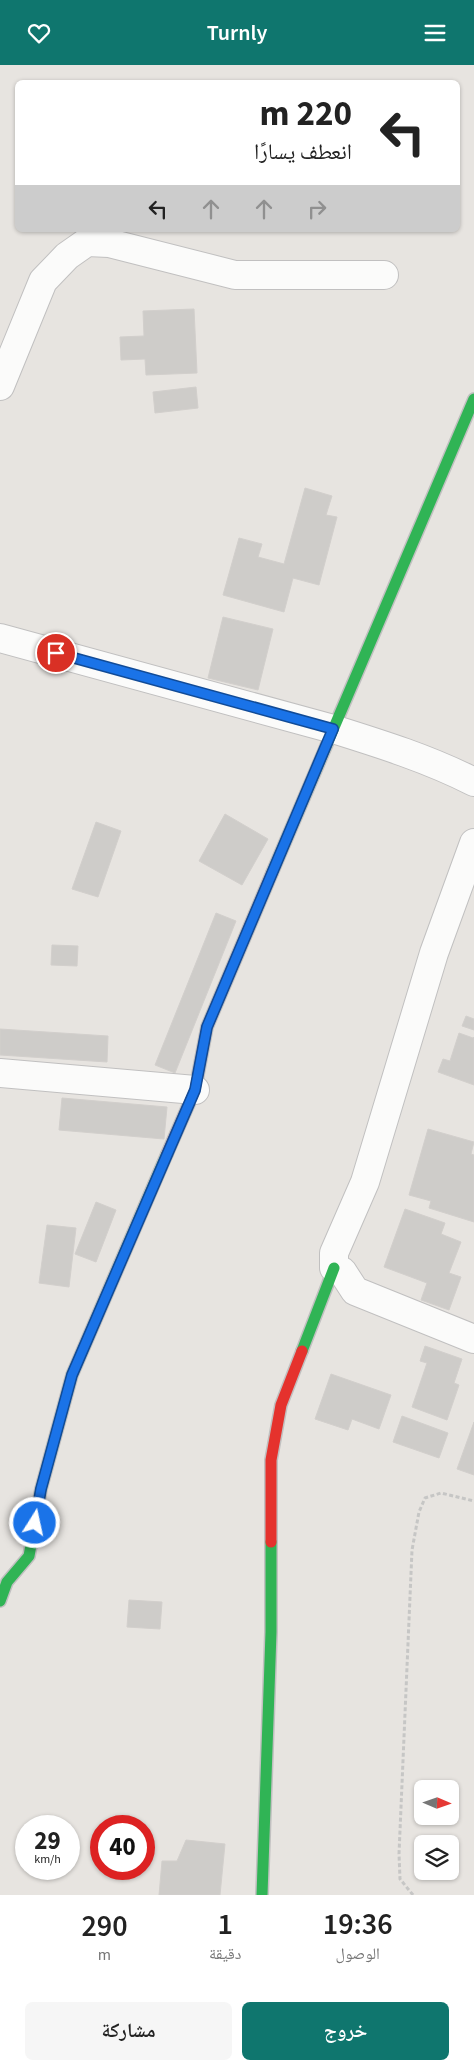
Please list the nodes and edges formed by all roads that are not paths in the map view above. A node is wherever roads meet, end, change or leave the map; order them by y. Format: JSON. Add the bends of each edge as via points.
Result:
{"nodes":[{"id":1,"x":384,"y":275,"type":"dead end"},
{"id":2,"x":0,"y":386,"type":"edge"},
{"id":3,"x":474,"y":399,"type":"edge"},
{"id":4,"x":0,"y":638,"type":"edge"},
{"id":5,"x":333,"y":729,"type":"junction"},
{"id":6,"x":474,"y":782,"type":"edge"},
{"id":7,"x":474,"y":843,"type":"edge"},
{"id":8,"x":0,"y":1073,"type":"edge"},
{"id":9,"x":195,"y":1090,"type":"junction"},
{"id":10,"x":334,"y":1268,"type":"junction"},
{"id":11,"x":474,"y":1339,"type":"edge"},
{"id":12,"x":0,"y":1601,"type":"edge"},
{"id":13,"x":262,"y":1895,"type":"edge"}],
"edges":[{"from":1,"to":2,"type":"street","via":[[235,275],[109,243],[87,242],[67,256],[43,281]]},
{"from":3,"to":5,"type":"street"},
{"from":4,"to":5,"type":"street"},
{"from":5,"to":6,"type":"street","via":[[402,750]]},
{"from":5,"to":9,"type":"street","via":[[207,1027]]},
{"from":7,"to":10,"type":"street","via":[[434,953],[365,1182],[334,1253]]},
{"from":8,"to":9,"type":"street"},
{"from":9,"to":12,"type":"street","via":[[72,1375],[41,1489],[28,1556],[8,1583]]},
{"from":10,"to":11,"type":"street","via":[[342,1271],[355,1291]]},
{"from":10,"to":13,"type":"street","via":[[281,1405],[271,1460],[271,1642]]}]}
